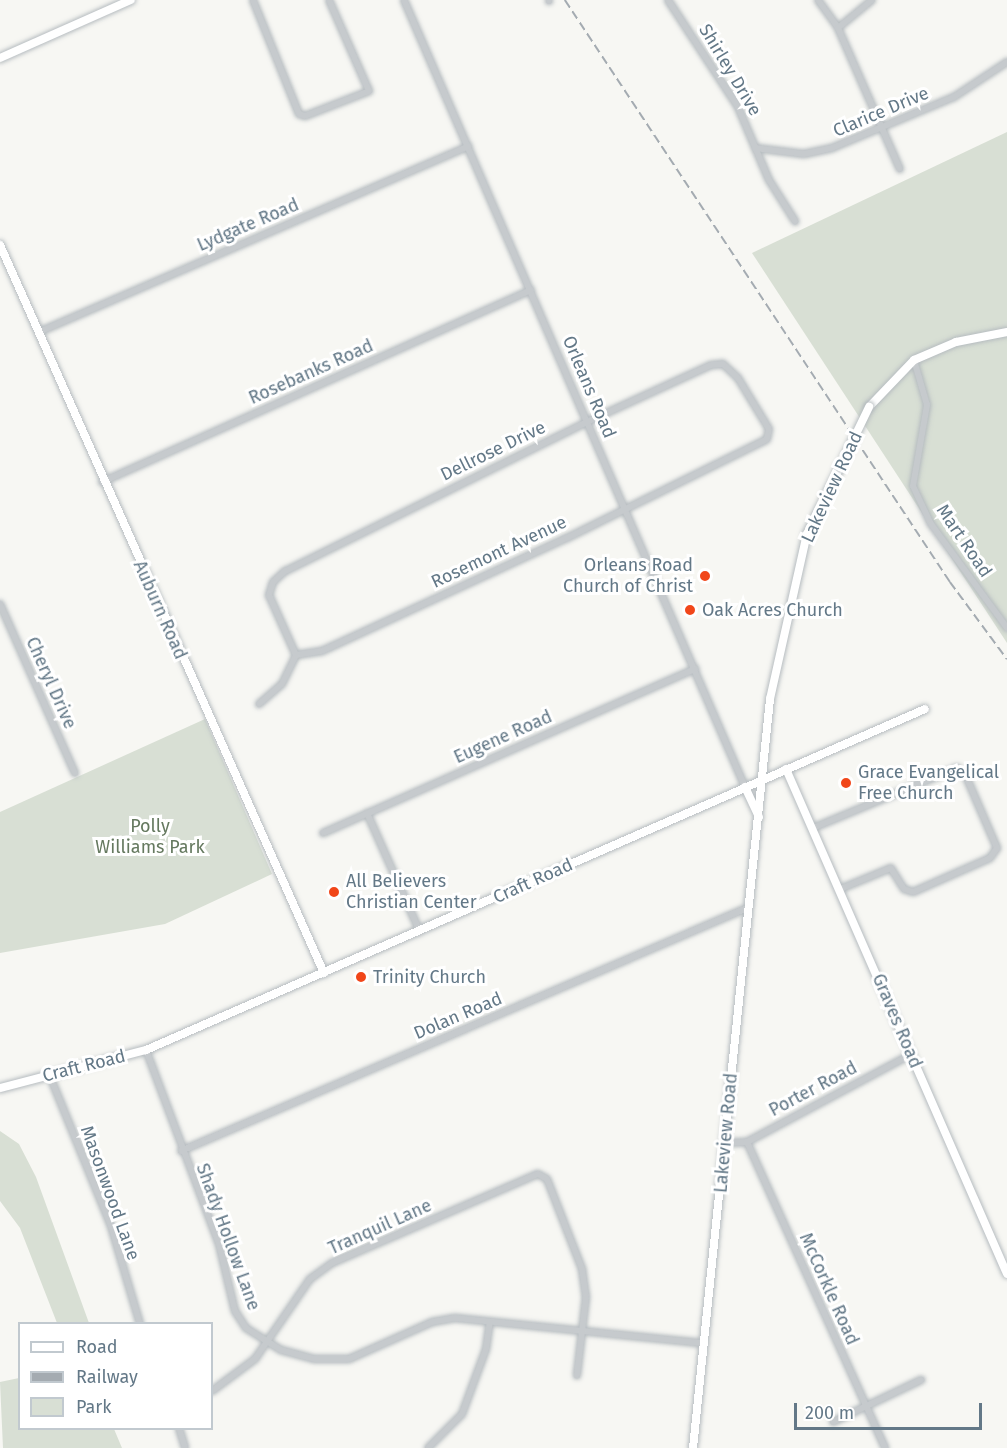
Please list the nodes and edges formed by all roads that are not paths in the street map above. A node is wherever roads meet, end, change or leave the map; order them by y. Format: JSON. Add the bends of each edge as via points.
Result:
{"nodes":[{"id":1,"x":131,"y":0,"type":"edge"},
{"id":2,"x":253,"y":0,"type":"edge"},
{"id":3,"x":329,"y":0,"type":"edge"},
{"id":4,"x":404,"y":0,"type":"edge"},
{"id":5,"x":668,"y":0,"type":"edge"},
{"id":6,"x":818,"y":0,"type":"edge"},
{"id":7,"x":872,"y":0,"type":"edge"},
{"id":8,"x":838,"y":28,"type":"junction"},
{"id":9,"x":0,"y":58,"type":"edge"},
{"id":10,"x":1007,"y":62,"type":"edge"},
{"id":11,"x":880,"y":128,"type":"junction"},
{"id":12,"x":468,"y":146,"type":"junction"},
{"id":13,"x":755,"y":148,"type":"junction"},
{"id":14,"x":900,"y":169,"type":"dead end"},
{"id":15,"x":795,"y":221,"type":"dead end"},
{"id":16,"x":0,"y":245,"type":"edge"},
{"id":17,"x":531,"y":290,"type":"junction"},
{"id":18,"x":39,"y":332,"type":"junction"},
{"id":19,"x":1007,"y":332,"type":"edge"},
{"id":20,"x":914,"y":360,"type":"junction"},
{"id":21,"x":587,"y":422,"type":"junction"},
{"id":22,"x":767,"y":439,"type":"joint"},
{"id":23,"x":102,"y":482,"type":"junction"},
{"id":24,"x":626,"y":507,"type":"junction"},
{"id":25,"x":0,"y":604,"type":"edge"},
{"id":26,"x":1007,"y":628,"type":"edge"},
{"id":27,"x":296,"y":655,"type":"junction"},
{"id":28,"x":695,"y":669,"type":"junction"},
{"id":29,"x":259,"y":704,"type":"dead end"},
{"id":30,"x":925,"y":709,"type":"dead end"},
{"id":31,"x":786,"y":770,"type":"junction"},
{"id":32,"x":75,"y":773,"type":"dead end"},
{"id":33,"x":764,"y":778,"type":"junction"},
{"id":34,"x":745,"y":787,"type":"junction"},
{"id":35,"x":367,"y":813,"type":"junction"},
{"id":36,"x":759,"y":817,"type":"junction"},
{"id":37,"x":813,"y":828,"type":"junction"},
{"id":38,"x":323,"y":833,"type":"dead end"},
{"id":39,"x":840,"y":889,"type":"junction"},
{"id":40,"x":747,"y":908,"type":"junction"},
{"id":41,"x":420,"y":932,"type":"junction"},
{"id":42,"x":324,"y":974,"type":"junction"},
{"id":43,"x":146,"y":1050,"type":"junction"},
{"id":44,"x":912,"y":1054,"type":"junction"},
{"id":45,"x":49,"y":1074,"type":"junction"},
{"id":46,"x":0,"y":1088,"type":"edge"},
{"id":47,"x":747,"y":1142,"type":"junction"},
{"id":48,"x":726,"y":1143,"type":"junction"},
{"id":49,"x":181,"y":1151,"type":"junction"},
{"id":50,"x":1007,"y":1274,"type":"edge"},
{"id":51,"x":140,"y":1322,"type":"edge"},
{"id":52,"x":490,"y":1322,"type":"junction"},
{"id":53,"x":582,"y":1331,"type":"junction"},
{"id":54,"x":267,"y":1342,"type":"junction"},
{"id":55,"x":701,"y":1343,"type":"junction"},
{"id":56,"x":577,"y":1375,"type":"dead end"},
{"id":57,"x":921,"y":1380,"type":"dead end"},
{"id":58,"x":213,"y":1390,"type":"edge"},
{"id":59,"x":866,"y":1406,"type":"junction"},
{"id":60,"x":833,"y":1422,"type":"dead end"},
{"id":61,"x":180,"y":1430,"type":"edge"},
{"id":62,"x":184,"y":1448,"type":"edge"},
{"id":63,"x":428,"y":1448,"type":"edge"},
{"id":64,"x":693,"y":1448,"type":"edge"},
{"id":65,"x":885,"y":1448,"type":"edge"}],
"edges":[{"from":1,"to":9,"type":"street"},
{"from":2,"to":3,"type":"street","via":[[299,114],[305,116],[369,91]]},
{"from":4,"to":12,"type":"street","name":"Orleans Road"},
{"from":5,"to":13,"type":"street","name":"Shirley Drive","via":[[738,107]]},
{"from":6,"to":8,"type":"street"},
{"from":7,"to":8,"type":"street"},
{"from":8,"to":11,"type":"street"},
{"from":10,"to":11,"type":"street","name":"Clarice Drive","via":[[954,97]]},
{"from":11,"to":13,"type":"street","name":"Clarice Drive","via":[[832,148],[804,154]]},
{"from":11,"to":14,"type":"street"},
{"from":12,"to":17,"type":"street","name":"Orleans Road"},
{"from":12,"to":18,"type":"street","name":"Lydgate Road"},
{"from":13,"to":15,"type":"street","name":"Shirley Drive"},
{"from":16,"to":18,"type":"street","name":"Auburn Road"},
{"from":17,"to":21,"type":"street","name":"Orleans Road"},
{"from":17,"to":23,"type":"street","name":"Rosebanks Road"},
{"from":18,"to":23,"type":"street","name":"Auburn Road"},
{"from":19,"to":20,"type":"street","via":[[956,342]]},
{"from":20,"to":26,"type":"street","name":"Mart Road","via":[[927,405],[913,486],[932,524]]},
{"from":20,"to":33,"type":"street","name":"Lakeview Road","bridge":true,"via":[[869,407],[807,534],[770,699]]},
{"from":21,"to":22,"type":"street","name":"Dellrose Drive","via":[[711,365],[723,364],[738,378],[769,429]]},
{"from":21,"to":24,"type":"street","name":"Orleans Road"},
{"from":21,"to":27,"type":"street","name":"Dellrose Drive","via":[[285,571],[273,582],[268,595]]},
{"from":22,"to":24,"type":"street","name":"Rosemont Avenue"},
{"from":23,"to":42,"type":"street","name":"Auburn Road"},
{"from":24,"to":27,"type":"street","name":"Rosemont Avenue","via":[[322,651]]},
{"from":24,"to":28,"type":"street","name":"Orleans Road"},
{"from":25,"to":32,"type":"street","name":"Cheryl Drive"},
{"from":27,"to":29,"type":"street","via":[[282,684]]},
{"from":28,"to":34,"type":"street","name":"Orleans Road"},
{"from":28,"to":35,"type":"street","name":"Eugene Road"},
{"from":30,"to":31,"type":"street","name":"Craft Road"},
{"from":31,"to":33,"type":"street","name":"Craft Road"},
{"from":31,"to":37,"type":"street","name":"Graves Road"},
{"from":33,"to":34,"type":"street","name":"Craft Road"},
{"from":33,"to":36,"type":"street","name":"Lakeview Road"},
{"from":34,"to":36,"type":"street"},
{"from":34,"to":41,"type":"street","name":"Craft Road"},
{"from":35,"to":38,"type":"street","name":"Eugene Road"},
{"from":35,"to":41,"type":"street"},
{"from":36,"to":40,"type":"street","name":"Lakeview Road"},
{"from":37,"to":39,"type":"street","name":"Graves Road"},
{"from":37,"to":39,"type":"street","via":[[957,768],[965,774],[997,848],[990,858],[913,892],[904,889],[891,868]]},
{"from":39,"to":44,"type":"street","name":"Graves Road"},
{"from":40,"to":48,"type":"street","name":"Lakeview Road"},
{"from":40,"to":49,"type":"street","name":"Dolan Road"},
{"from":41,"to":42,"type":"street","name":"Craft Road"},
{"from":42,"to":43,"type":"street","name":"Craft Road"},
{"from":43,"to":45,"type":"street","name":"Craft Road"},
{"from":43,"to":49,"type":"street","name":"Shady Hollow Lane"},
{"from":44,"to":47,"type":"street","name":"Porter Road"},
{"from":44,"to":50,"type":"street","name":"Graves Road"},
{"from":45,"to":46,"type":"street","name":"Craft Road"},
{"from":45,"to":51,"type":"street","name":"Masonwood Lane","via":[[111,1226]]},
{"from":47,"to":48,"type":"street","name":"Porter Road"},
{"from":47,"to":59,"type":"street","name":"McCorkle Road"},
{"from":48,"to":55,"type":"street","name":"Lakeview Road"},
{"from":49,"to":54,"type":"street","name":"Shady Hollow Lane","via":[[219,1244],[235,1311],[246,1328]]},
{"from":52,"to":53,"type":"street","name":"Shady Hollow Lane"},
{"from":52,"to":54,"type":"street","name":"Shady Hollow Lane","via":[[432,1322],[349,1359],[297,1357]]},
{"from":52,"to":63,"type":"street","via":[[486,1349],[462,1414]]},
{"from":53,"to":54,"type":"street","name":"Tranquil Lane","via":[[586,1297],[579,1260],[547,1179],[537,1174],[332,1263],[310,1279]]},
{"from":53,"to":55,"type":"street","name":"Shady Hollow Lane"},
{"from":53,"to":56,"type":"street"},
{"from":54,"to":58,"type":"street","name":"Tranquil Lane","via":[[240,1374]]},
{"from":55,"to":64,"type":"street","name":"Lakeview Road"},
{"from":57,"to":59,"type":"street"},
{"from":59,"to":60,"type":"street"},
{"from":59,"to":65,"type":"street","name":"McCorkle Road"},
{"from":61,"to":62,"type":"street"}]}
